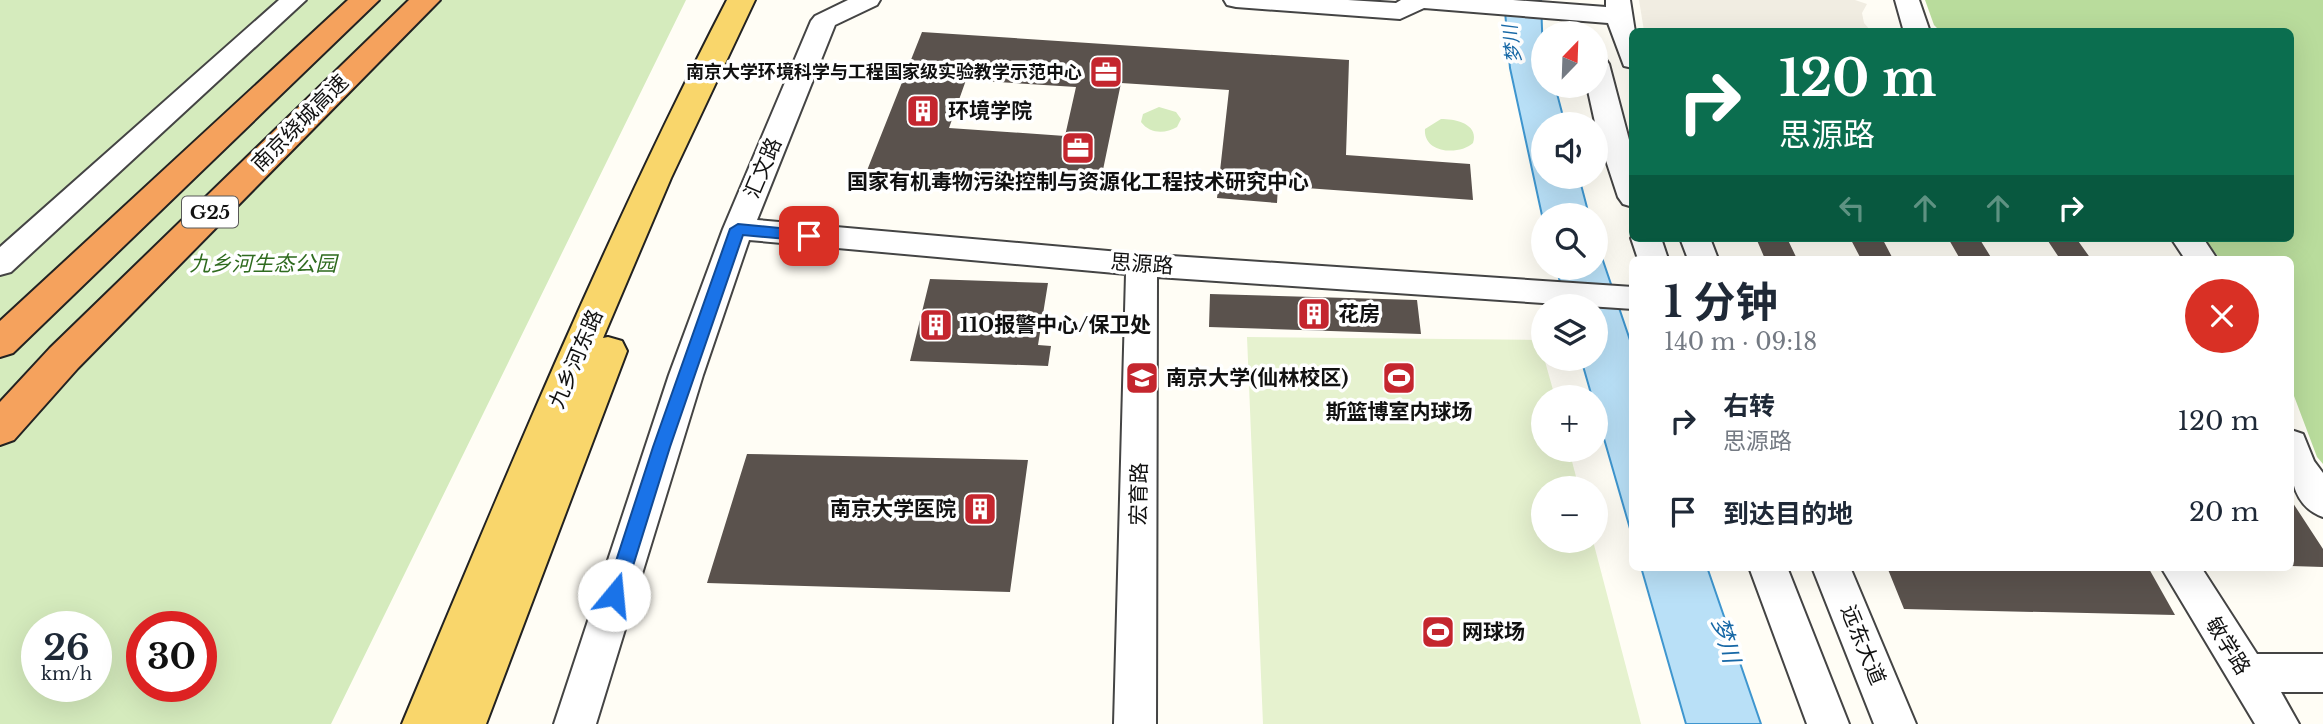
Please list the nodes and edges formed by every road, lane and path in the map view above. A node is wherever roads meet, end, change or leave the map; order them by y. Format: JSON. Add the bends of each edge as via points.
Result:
{"nodes":[{"id":1,"x":294,"y":0,"type":"edge"},
{"id":2,"x":365,"y":0,"type":"edge"},
{"id":3,"x":426,"y":0,"type":"edge"},
{"id":4,"x":741,"y":0,"type":"edge"},
{"id":5,"x":764,"y":0,"type":"edge"},
{"id":6,"x":868,"y":0,"type":"edge"},
{"id":7,"x":1236,"y":0,"type":"edge"},
{"id":8,"x":1418,"y":0,"type":"edge"},
{"id":9,"x":1907,"y":0,"type":"edge"},
{"id":10,"x":1619,"y":8,"type":"edge"},
{"id":11,"x":1587,"y":16,"type":"edge"},
{"id":12,"x":1916,"y":28,"type":"edge"},
{"id":13,"x":1629,"y":45,"type":"edge"},
{"id":14,"x":1604,"y":98,"type":"edge"},
{"id":15,"x":1629,"y":185,"type":"edge"},
{"id":16,"x":738,"y":229,"type":"junction"},
{"id":17,"x":2189,"y":242,"type":"edge"},
{"id":18,"x":2200,"y":256,"type":"edge"},
{"id":19,"x":0,"y":264,"type":"edge"},
{"id":20,"x":1142,"y":265,"type":"junction"},
{"id":21,"x":1629,"y":298,"type":"edge"},
{"id":22,"x":0,"y":343,"type":"edge"},
{"id":23,"x":0,"y":429,"type":"edge"},
{"id":24,"x":2294,"y":453,"type":"edge"},
{"id":25,"x":2323,"y":502,"type":"edge"},
{"id":26,"x":1770,"y":571,"type":"edge"},
{"id":27,"x":1833,"y":571,"type":"edge"},
{"id":28,"x":2182,"y":571,"type":"edge"},
{"id":29,"x":2245,"y":673,"type":"junction"},
{"id":30,"x":2323,"y":673,"type":"edge"},
{"id":31,"x":426,"y":724,"type":"edge"},
{"id":32,"x":462,"y":724,"type":"edge"},
{"id":33,"x":575,"y":724,"type":"edge"},
{"id":34,"x":1135,"y":724,"type":"edge"},
{"id":35,"x":1828,"y":724,"type":"edge"},
{"id":36,"x":1895,"y":724,"type":"edge"},
{"id":37,"x":2278,"y":724,"type":"edge"}],
"edges":[{"from":1,"to":19,"type":"street"},
{"from":2,"to":22,"type":"highway","number":"G25"},
{"from":3,"to":23,"type":"highway","name":"南京绕城高速","number":"G25","via":[[64,358]]},
{"from":4,"to":31,"type":"main road","name":"九乡河东路","via":[[657,167]]},
{"from":5,"to":32,"type":"main road","name":"九乡河东路","via":[[682,166]]},
{"from":6,"to":16,"type":"street","name":"汇文路","via":[[824,21]]},
{"from":7,"to":8,"type":"street","via":[[1400,11]]},
{"from":8,"to":11,"type":"street"},
{"from":9,"to":12,"type":"street"},
{"from":10,"to":11,"type":"street"},
{"from":10,"to":13,"type":"street"},
{"from":14,"to":15,"type":"street"},
{"from":16,"to":20,"type":"street","name":"思源路"},
{"from":16,"to":33,"type":"street","name":"汇文路","via":[[662,447]]},
{"from":17,"to":18,"type":"street"},
{"from":20,"to":21,"type":"street","name":"思源路"},
{"from":20,"to":34,"type":"street","name":"宏育路"},
{"from":24,"to":25,"type":"street"},
{"from":26,"to":35,"type":"street"},
{"from":27,"to":36,"type":"street","name":"远东大道"},
{"from":28,"to":29,"type":"street","name":"敏学路"},
{"from":29,"to":30,"type":"street"},
{"from":29,"to":37,"type":"street","name":"敏学路"}]}
